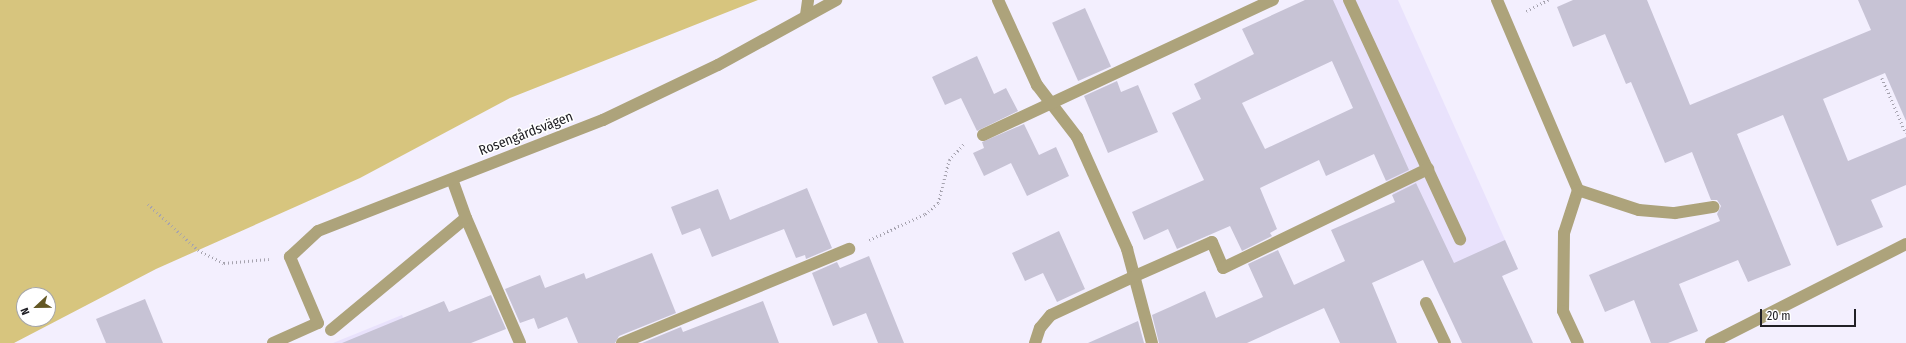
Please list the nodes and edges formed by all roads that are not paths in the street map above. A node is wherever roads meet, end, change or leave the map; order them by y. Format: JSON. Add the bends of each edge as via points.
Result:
{"nodes":[{"id":1,"x":808,"y":0,"type":"edge"},
{"id":2,"x":836,"y":0,"type":"edge"},
{"id":3,"x":998,"y":0,"type":"edge"},
{"id":4,"x":1273,"y":0,"type":"edge"},
{"id":5,"x":1349,"y":0,"type":"edge"},
{"id":6,"x":1497,"y":0,"type":"edge"},
{"id":7,"x":806,"y":15,"type":"junction"},
{"id":8,"x":1053,"y":103,"type":"junction"},
{"id":9,"x":983,"y":135,"type":"road end"},
{"id":10,"x":1428,"y":169,"type":"junction"},
{"id":11,"x":452,"y":179,"type":"junction"},
{"id":12,"x":1578,"y":190,"type":"junction"},
{"id":13,"x":1714,"y":207,"type":"dead end"},
{"id":14,"x":466,"y":218,"type":"junction"},
{"id":15,"x":1460,"y":239,"type":"dead end"},
{"id":16,"x":1906,"y":244,"type":"edge"},
{"id":17,"x":849,"y":249,"type":"road end"},
{"id":18,"x":1135,"y":276,"type":"junction"},
{"id":19,"x":1426,"y":303,"type":"dead end"},
{"id":20,"x":331,"y":330,"type":"dead end"},
{"id":21,"x":273,"y":343,"type":"edge"},
{"id":22,"x":520,"y":343,"type":"edge"},
{"id":23,"x":622,"y":343,"type":"edge"},
{"id":24,"x":1035,"y":343,"type":"edge"},
{"id":25,"x":1152,"y":343,"type":"edge"},
{"id":26,"x":1445,"y":343,"type":"edge"},
{"id":27,"x":1578,"y":343,"type":"edge"},
{"id":28,"x":1711,"y":343,"type":"edge"}],
"edges":[{"from":1,"to":7,"type":"street"},
{"from":2,"to":7,"type":"street","name":"Rosengårdsvägen"},
{"from":3,"to":8,"type":"street","via":[[1037,85]]},
{"from":4,"to":8,"type":"street"},
{"from":5,"to":10,"type":"street"},
{"from":6,"to":12,"type":"street"},
{"from":7,"to":11,"type":"street","name":"Rosengårdsvägen","via":[[718,65],[602,120]]},
{"from":8,"to":9,"type":"street"},
{"from":8,"to":18,"type":"street","via":[[1077,137],[1127,249]]},
{"from":10,"to":15,"type":"street"},
{"from":10,"to":18,"type":"street","via":[[1223,268],[1212,242]]},
{"from":11,"to":14,"type":"street"},
{"from":11,"to":21,"type":"street","name":"Rosengårdsvägen","via":[[318,231],[290,257],[318,323]]},
{"from":12,"to":13,"type":"street","via":[[1639,210],[1675,213]]},
{"from":12,"to":27,"type":"street","via":[[1564,233],[1563,311]]},
{"from":14,"to":20,"type":"street"},
{"from":14,"to":22,"type":"street"},
{"from":16,"to":28,"type":"street"},
{"from":17,"to":23,"type":"street"},
{"from":18,"to":24,"type":"street","via":[[1051,316],[1040,328]]},
{"from":18,"to":25,"type":"street","via":[[1140,308]]},
{"from":19,"to":26,"type":"street"}]}
